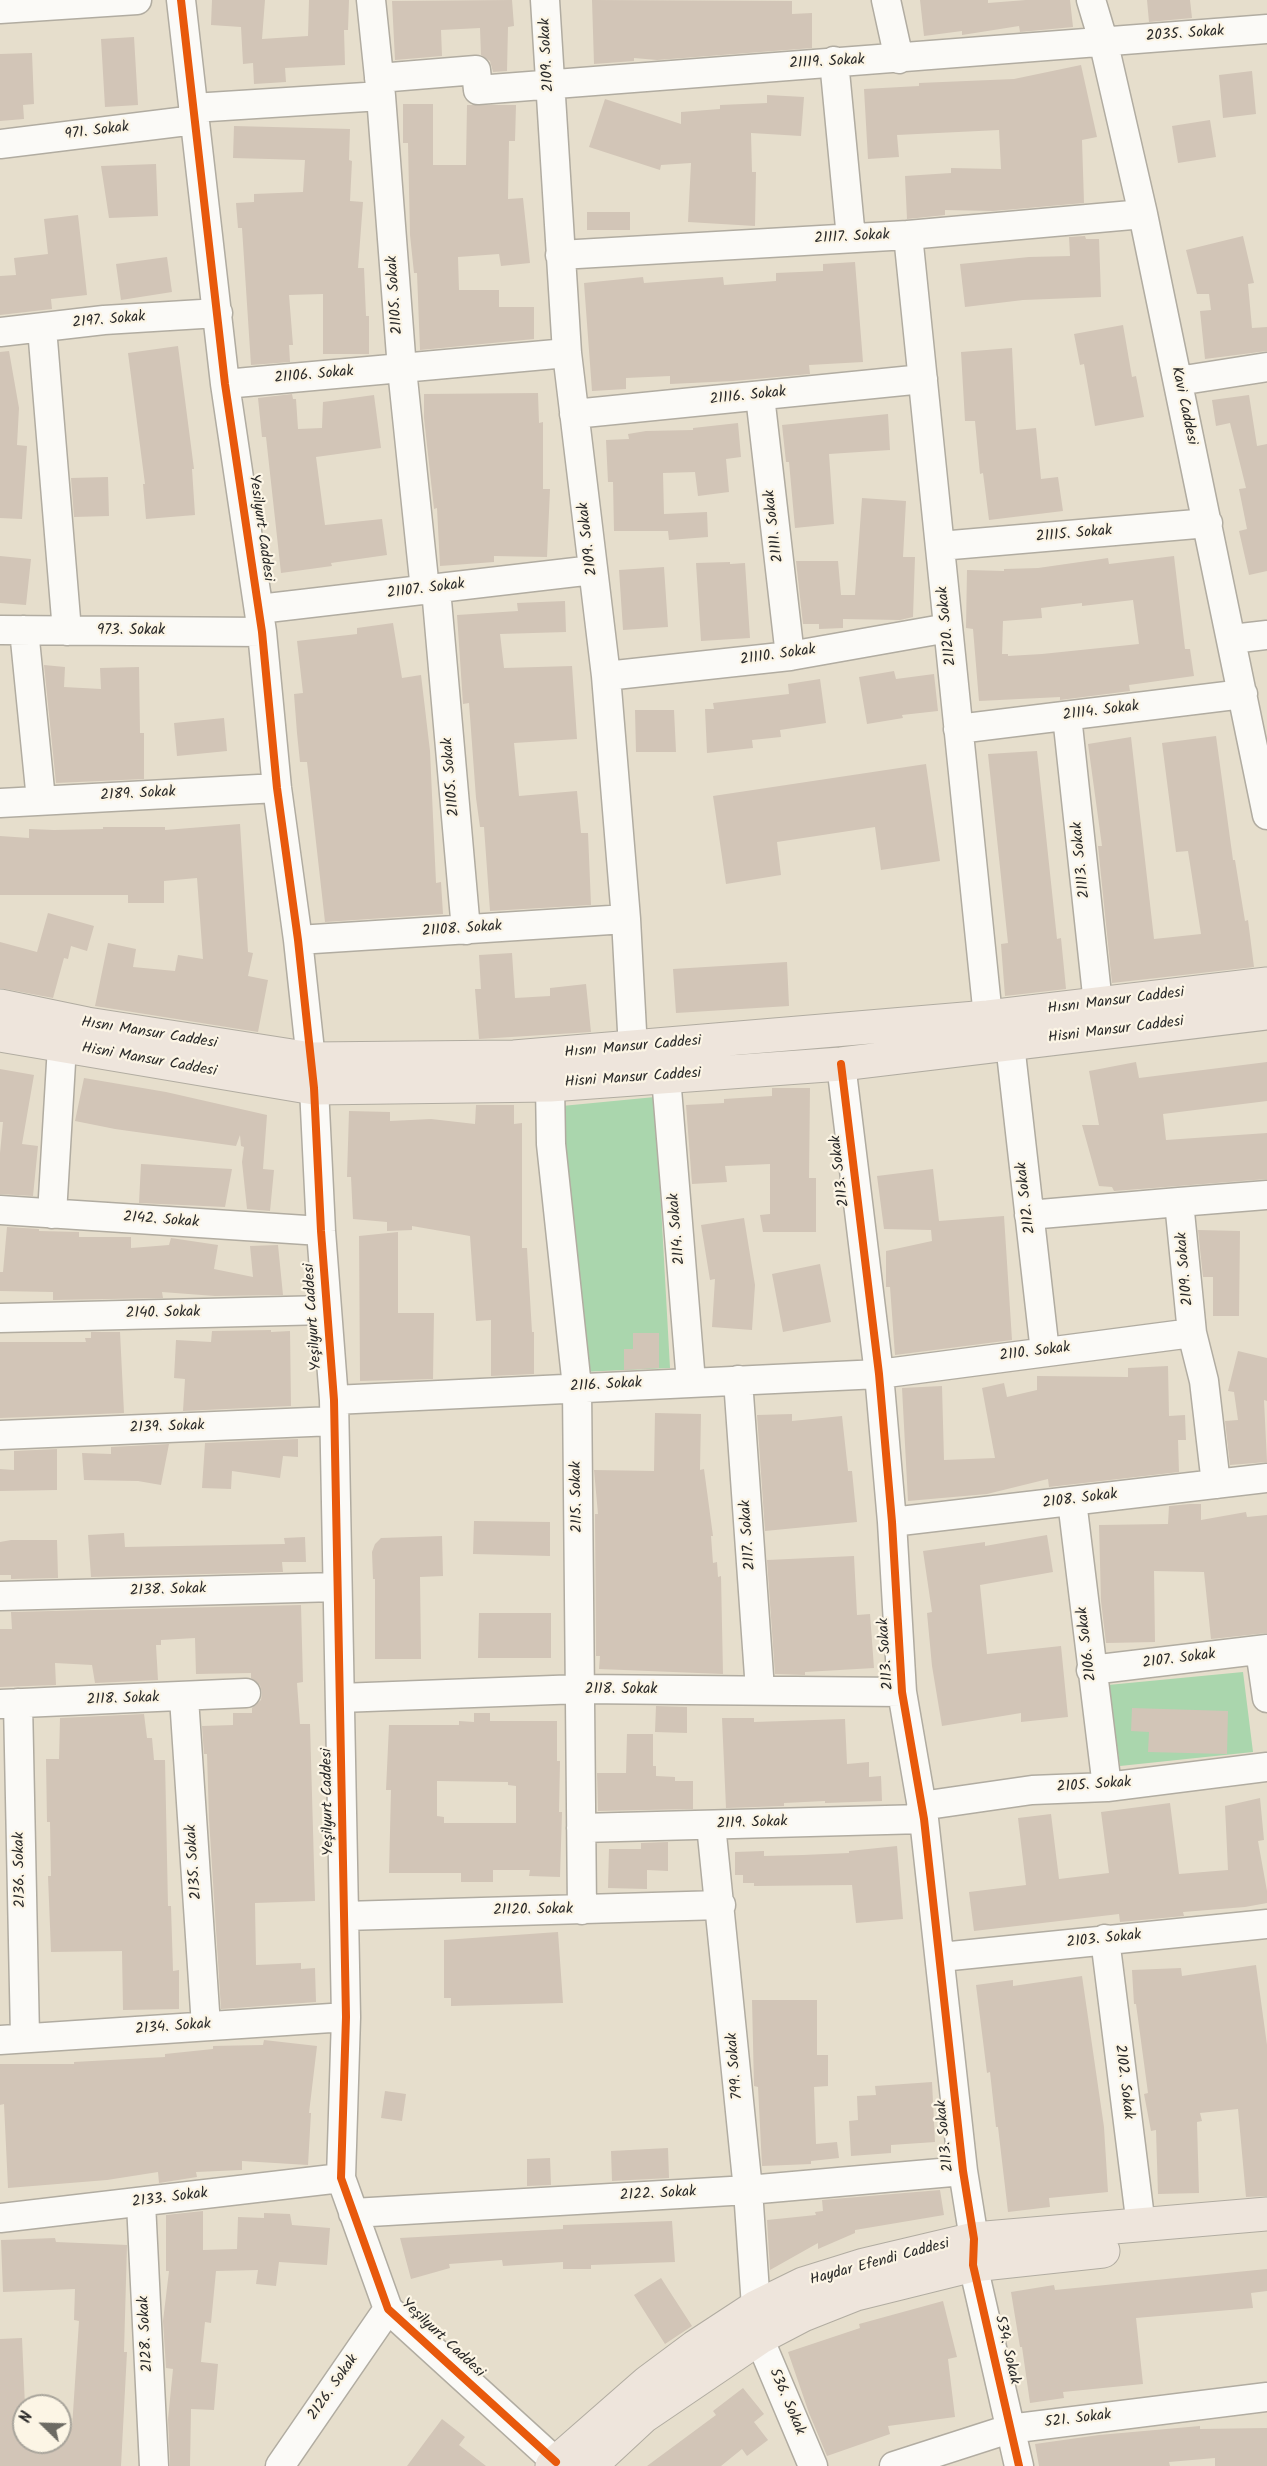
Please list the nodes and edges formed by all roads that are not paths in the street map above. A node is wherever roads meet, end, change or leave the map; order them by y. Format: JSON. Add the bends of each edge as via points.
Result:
{"nodes":[{"id":1,"x":137,"y":0,"type":"edge"},
{"id":2,"x":181,"y":0,"type":"edge"},
{"id":3,"x":371,"y":0,"type":"edge"},
{"id":4,"x":544,"y":0,"type":"edge"},
{"id":5,"x":886,"y":0,"type":"edge"},
{"id":6,"x":1091,"y":0,"type":"edge"},
{"id":7,"x":0,"y":9,"type":"edge"},
{"id":8,"x":1267,"y":29,"type":"edge"},
{"id":9,"x":1104,"y":40,"type":"junction"},
{"id":10,"x":898,"y":59,"type":"junction"},
{"id":11,"x":834,"y":61,"type":"junction"},
{"id":12,"x":550,"y":84,"type":"junction"},
{"id":13,"x":380,"y":87,"type":"junction"},
{"id":14,"x":194,"y":114,"type":"junction"},
{"id":15,"x":0,"y":144,"type":"edge"},
{"id":16,"x":1143,"y":214,"type":"junction"},
{"id":17,"x":908,"y":235,"type":"junction"},
{"id":18,"x":851,"y":238,"type":"junction"},
{"id":19,"x":560,"y":255,"type":"junction"},
{"id":20,"x":218,"y":313,"type":"junction"},
{"id":21,"x":42,"y":328,"type":"junction"},
{"id":22,"x":0,"y":332,"type":"edge"},
{"id":23,"x":567,"y":353,"type":"junction"},
{"id":24,"x":1267,"y":367,"type":"edge"},
{"id":25,"x":402,"y":369,"type":"junction"},
{"id":26,"x":923,"y":379,"type":"junction"},
{"id":27,"x":1178,"y":381,"type":"junction"},
{"id":28,"x":225,"y":384,"type":"junction"},
{"id":29,"x":760,"y":396,"type":"junction"},
{"id":30,"x":574,"y":414,"type":"junction"},
{"id":31,"x":1208,"y":524,"type":"junction"},
{"id":32,"x":940,"y":546,"type":"junction"},
{"id":33,"x":593,"y":570,"type":"junction"},
{"id":34,"x":430,"y":590,"type":"junction"},
{"id":35,"x":260,"y":621,"type":"junction"},
{"id":36,"x":948,"y":628,"type":"junction"},
{"id":37,"x":12,"y":630,"type":"edge"},
{"id":38,"x":67,"y":631,"type":"junction"},
{"id":39,"x":1267,"y":635,"type":"edge"},
{"id":40,"x":1232,"y":639,"type":"junction"},
{"id":41,"x":790,"y":656,"type":"junction"},
{"id":42,"x":606,"y":676,"type":"junction"},
{"id":43,"x":1243,"y":694,"type":"junction"},
{"id":44,"x":1066,"y":716,"type":"junction"},
{"id":45,"x":958,"y":729,"type":"junction"},
{"id":46,"x":276,"y":788,"type":"junction"},
{"id":47,"x":41,"y":800,"type":"junction"},
{"id":48,"x":0,"y":803,"type":"edge"},
{"id":49,"x":1267,"y":815,"type":"edge"},
{"id":50,"x":626,"y":919,"type":"junction"},
{"id":51,"x":466,"y":930,"type":"junction"},
{"id":52,"x":297,"y":940,"type":"junction"},
{"id":53,"x":1267,"y":984,"type":"edge"},
{"id":54,"x":1098,"y":1004,"type":"junction"},
{"id":55,"x":0,"y":1006,"type":"edge"},
{"id":56,"x":1267,"y":1013,"type":"edge"},
{"id":57,"x":988,"y":1017,"type":"junction"},
{"id":58,"x":0,"y":1035,"type":"edge"},
{"id":59,"x":1010,"y":1044,"type":"junction"},
{"id":60,"x":62,"y":1046,"type":"junction"},
{"id":61,"x":841,"y":1065,"type":"junction"},
{"id":62,"x":644,"y":1068,"type":"junction"},
{"id":63,"x":312,"y":1074,"type":"junction"},
{"id":64,"x":550,"y":1085,"type":"junction"},
{"id":65,"x":1267,"y":1194,"type":"edge"},
{"id":66,"x":1179,"y":1202,"type":"junction"},
{"id":67,"x":0,"y":1210,"type":"edge"},
{"id":68,"x":52,"y":1214,"type":"junction"},
{"id":69,"x":1029,"y":1215,"type":"junction"},
{"id":70,"x":321,"y":1231,"type":"junction"},
{"id":71,"x":327,"y":1311,"type":"junction"},
{"id":72,"x":0,"y":1318,"type":"edge"},
{"id":73,"x":1192,"y":1333,"type":"junction"},
{"id":74,"x":1045,"y":1352,"type":"junction"},
{"id":75,"x":879,"y":1374,"type":"junction"},
{"id":76,"x":738,"y":1380,"type":"junction"},
{"id":77,"x":691,"y":1382,"type":"junction"},
{"id":78,"x":577,"y":1387,"type":"junction"},
{"id":79,"x":334,"y":1411,"type":"junction"},
{"id":80,"x":0,"y":1435,"type":"edge"},
{"id":81,"x":1267,"y":1478,"type":"edge"},
{"id":82,"x":1216,"y":1484,"type":"junction"},
{"id":83,"x":1072,"y":1501,"type":"junction"},
{"id":84,"x":892,"y":1522,"type":"junction"},
{"id":85,"x":337,"y":1587,"type":"junction"},
{"id":86,"x":0,"y":1596,"type":"edge"},
{"id":87,"x":1263,"y":1649,"type":"edge"},
{"id":88,"x":1091,"y":1670,"type":"junction"},
{"id":89,"x":580,"y":1689,"type":"junction"},
{"id":90,"x":760,"y":1690,"type":"junction"},
{"id":91,"x":902,"y":1692,"type":"junction"},
{"id":92,"x":246,"y":1693,"type":"dead end"},
{"id":93,"x":184,"y":1698,"type":"junction"},
{"id":94,"x":340,"y":1698,"type":"junction"},
{"id":95,"x":1267,"y":1698,"type":"edge"},
{"id":96,"x":9,"y":1703,"type":"edge"},
{"id":97,"x":1267,"y":1767,"type":"edge"},
{"id":98,"x":1107,"y":1787,"type":"junction"},
{"id":99,"x":923,"y":1812,"type":"junction"},
{"id":100,"x":711,"y":1825,"type":"junction"},
{"id":101,"x":581,"y":1827,"type":"junction"},
{"id":102,"x":721,"y":1905,"type":"junction"},
{"id":103,"x":582,"y":1910,"type":"junction"},
{"id":104,"x":345,"y":1916,"type":"junction"},
{"id":105,"x":1267,"y":1924,"type":"edge"},
{"id":106,"x":1105,"y":1939,"type":"junction"},
{"id":107,"x":941,"y":1957,"type":"junction"},
{"id":108,"x":346,"y":2017,"type":"junction"},
{"id":109,"x":206,"y":2026,"type":"junction"},
{"id":110,"x":12,"y":2039,"type":"edge"},
{"id":111,"x":963,"y":2171,"type":"junction"},
{"id":112,"x":341,"y":2178,"type":"junction"},
{"id":113,"x":748,"y":2190,"type":"junction"},
{"id":114,"x":141,"y":2203,"type":"junction"},
{"id":115,"x":353,"y":2212,"type":"junction"},
{"id":116,"x":1267,"y":2214,"type":"edge"},
{"id":117,"x":0,"y":2218,"type":"edge"},
{"id":118,"x":1140,"y":2226,"type":"junction"},
{"id":119,"x":1267,"y":2234,"type":"edge"},
{"id":120,"x":973,"y":2252,"type":"junction"},
{"id":121,"x":388,"y":2310,"type":"junction"},
{"id":122,"x":757,"y":2323,"type":"junction"},
{"id":123,"x":1267,"y":2397,"type":"edge"},
{"id":124,"x":1010,"y":2429,"type":"junction"},
{"id":125,"x":554,"y":2464,"type":"edge"},
{"id":126,"x":154,"y":2466,"type":"edge"},
{"id":127,"x":280,"y":2466,"type":"edge"},
{"id":128,"x":590,"y":2466,"type":"edge"},
{"id":129,"x":813,"y":2466,"type":"edge"},
{"id":130,"x":894,"y":2466,"type":"edge"},
{"id":131,"x":1019,"y":2466,"type":"edge"}],
"edges":[{"from":1,"to":7,"type":"street"},
{"from":2,"to":14,"type":"street","name":"Yesilyurt Caddesi"},
{"from":3,"to":13,"type":"street","name":"21105. Sokak"},
{"from":4,"to":12,"type":"street","name":"2109. Sokak"},
{"from":5,"to":10,"type":"street"},
{"from":6,"to":9,"type":"street","name":"Kavi Caddesi"},
{"from":8,"to":9,"type":"street","name":"2035. Sokak"},
{"from":9,"to":10,"type":"street","name":"21119. Sokak"},
{"from":9,"to":16,"type":"street","name":"Kavi Caddesi"},
{"from":10,"to":11,"type":"street","name":"21119. Sokak"},
{"from":11,"to":12,"type":"street","name":"21119. Sokak"},
{"from":11,"to":18,"type":"street"},
{"from":12,"to":13,"type":"street","name":"21119. Sokak","via":[[477,90],[476,70]]},
{"from":12,"to":19,"type":"street","name":"2109. Sokak"},
{"from":13,"to":14,"type":"street","name":"971. Sokak"},
{"from":13,"to":25,"type":"street","name":"21105. Sokak"},
{"from":14,"to":15,"type":"street","name":"971. Sokak"},
{"from":14,"to":20,"type":"street","name":"Yesilyurt Caddesi"},
{"from":16,"to":17,"type":"street","name":"21117. Sokak"},
{"from":16,"to":27,"type":"street","name":"Kavi Caddesi"},
{"from":17,"to":18,"type":"street","name":"21117. Sokak"},
{"from":17,"to":26,"type":"street","name":"21120. Sokak"},
{"from":18,"to":19,"type":"street","name":"21117. Sokak"},
{"from":19,"to":23,"type":"street","name":"2109. Sokak"},
{"from":20,"to":21,"type":"street","name":"2197. Sokak"},
{"from":20,"to":28,"type":"street","name":"Yesilyurt Caddesi"},
{"from":21,"to":22,"type":"street","name":"2197. Sokak"},
{"from":21,"to":38,"type":"street"},
{"from":23,"to":25,"type":"street","name":"21106. Sokak"},
{"from":23,"to":30,"type":"street","name":"2109. Sokak"},
{"from":24,"to":27,"type":"street"},
{"from":25,"to":28,"type":"street","name":"21106. Sokak"},
{"from":25,"to":34,"type":"street","name":"21105. Sokak"},
{"from":26,"to":29,"type":"street","name":"21116. Sokak"},
{"from":26,"to":32,"type":"street","name":"21120. Sokak"},
{"from":27,"to":31,"type":"street","name":"Kavi Caddesi"},
{"from":28,"to":35,"type":"street","name":"Yesilyurt Caddesi"},
{"from":29,"to":30,"type":"street","name":"21116. Sokak"},
{"from":29,"to":41,"type":"street","name":"21111. Sokak"},
{"from":30,"to":33,"type":"street","name":"2109. Sokak"},
{"from":31,"to":32,"type":"street","name":"21115. Sokak"},
{"from":31,"to":40,"type":"street","name":"Kavi Caddesi"},
{"from":32,"to":36,"type":"street","name":"21120. Sokak"},
{"from":33,"to":34,"type":"street","name":"21107. Sokak"},
{"from":33,"to":42,"type":"street","name":"2109. Sokak"},
{"from":34,"to":35,"type":"street","name":"21107. Sokak"},
{"from":34,"to":51,"type":"street","name":"21105. Sokak"},
{"from":35,"to":38,"type":"street","name":"973. Sokak"},
{"from":35,"to":46,"type":"street","name":"Yesilyurt Caddesi"},
{"from":36,"to":41,"type":"street","name":"21110. Sokak"},
{"from":36,"to":45,"type":"street","name":"21120. Sokak"},
{"from":37,"to":38,"type":"street","name":"973. Sokak"},
{"from":37,"to":47,"type":"street"},
{"from":39,"to":40,"type":"street"},
{"from":40,"to":43,"type":"street","name":"Kavi Caddesi"},
{"from":41,"to":42,"type":"street","name":"21110. Sokak"},
{"from":42,"to":50,"type":"street","name":"2109. Sokak"},
{"from":43,"to":44,"type":"street","name":"21114. Sokak"},
{"from":43,"to":49,"type":"street","name":"Kavi Caddesi"},
{"from":44,"to":45,"type":"street","name":"21114. Sokak"},
{"from":44,"to":54,"type":"street","name":"21113. Sokak"},
{"from":45,"to":57,"type":"street","name":"21120. Sokak"},
{"from":46,"to":47,"type":"street","name":"2189. Sokak"},
{"from":46,"to":52,"type":"street","name":"Yesilyurt Caddesi"},
{"from":47,"to":48,"type":"street","name":"2189. Sokak"},
{"from":50,"to":51,"type":"street","name":"21108. Sokak"},
{"from":50,"to":62,"type":"street","name":"2109. Sokak"},
{"from":51,"to":52,"type":"street","name":"21108. Sokak"},
{"from":52,"to":63,"type":"street","name":"Yesilyurt Caddesi"},
{"from":53,"to":54,"type":"main road","name":"Hısnı Mansur Caddesi"},
{"from":54,"to":57,"type":"main road","name":"Hısnı Mansur Caddesi"},
{"from":55,"to":63,"type":"main road","name":"Hısnı Mansur Caddesi"},
{"from":56,"to":59,"type":"main road","name":"Hisni Mansur Caddesi"},
{"from":57,"to":62,"type":"main road","name":"Hısnı Mansur Caddesi"},
{"from":58,"to":60,"type":"main road","name":"Hisni Mansur Caddesi"},
{"from":59,"to":61,"type":"main road","name":"Hisni Mansur Caddesi"},
{"from":59,"to":69,"type":"street","name":"2112. Sokak"},
{"from":60,"to":63,"type":"main road","name":"Hisni Mansur Caddesi"},
{"from":60,"to":68,"type":"street"},
{"from":61,"to":62,"type":"main road","name":"Hisni Mansur Caddesi"},
{"from":61,"to":75,"type":"street","name":"2113. Sokak"},
{"from":62,"to":63,"type":"main road","name":"Hısnı Mansur Caddesi","via":[[514,1058]]},
{"from":62,"to":64,"type":"main road","name":"Hisni Mansur Caddesi"},
{"from":62,"to":77,"type":"street","name":"2114. Sokak"},
{"from":63,"to":64,"type":"main road","name":"Hisni Mansur Caddesi"},
{"from":63,"to":70,"type":"street","name":"Yeşilyurt Caddesi"},
{"from":64,"to":78,"type":"street","name":"2115. Sokak","via":[[551,1144]]},
{"from":65,"to":66,"type":"street"},
{"from":66,"to":69,"type":"street"},
{"from":66,"to":73,"type":"street","name":"2109. Sokak"},
{"from":67,"to":68,"type":"street","name":"2142. Sokak"},
{"from":68,"to":70,"type":"street","name":"2142. Sokak"},
{"from":69,"to":74,"type":"street","name":"2112. Sokak"},
{"from":70,"to":71,"type":"street","name":"Yeşilyurt Caddesi"},
{"from":71,"to":72,"type":"street","name":"2140. Sokak"},
{"from":71,"to":79,"type":"street","name":"Yeşilyurt Caddesi"},
{"from":73,"to":74,"type":"street","name":"2110. Sokak"},
{"from":73,"to":82,"type":"street","name":"2109. Sokak","via":[[1204,1382]]},
{"from":74,"to":75,"type":"street","name":"2110. Sokak"},
{"from":75,"to":76,"type":"street","name":"2116. Sokak"},
{"from":75,"to":84,"type":"street","name":"2113. Sokak"},
{"from":76,"to":77,"type":"street","name":"2116. Sokak"},
{"from":76,"to":90,"type":"street","name":"2117. Sokak"},
{"from":77,"to":78,"type":"street","name":"2116. Sokak"},
{"from":78,"to":79,"type":"street","name":"2116. Sokak"},
{"from":78,"to":89,"type":"street","name":"2115. Sokak"},
{"from":79,"to":80,"type":"street","name":"2139. Sokak"},
{"from":79,"to":85,"type":"street","name":"Yeşilyurt Caddesi"},
{"from":81,"to":82,"type":"street","name":"2108. Sokak"},
{"from":82,"to":83,"type":"street","name":"2108. Sokak"},
{"from":83,"to":84,"type":"street","name":"2108. Sokak"},
{"from":83,"to":88,"type":"street","name":"2106. Sokak"},
{"from":84,"to":91,"type":"street","name":"2113. Sokak"},
{"from":85,"to":86,"type":"street","name":"2138. Sokak"},
{"from":85,"to":94,"type":"street","name":"Yeşilyurt Caddesi"},
{"from":87,"to":88,"type":"street","name":"2107. Sokak"},
{"from":87,"to":95,"type":"street"},
{"from":88,"to":98,"type":"street","name":"2106. Sokak"},
{"from":89,"to":90,"type":"street","name":"2118. Sokak"},
{"from":89,"to":94,"type":"street","name":"2118. Sokak"},
{"from":89,"to":101,"type":"street","name":"2115. Sokak"},
{"from":90,"to":91,"type":"street","name":"2118. Sokak"},
{"from":91,"to":99,"type":"street","name":"2113. Sokak"},
{"from":92,"to":93,"type":"street","name":"2118. Sokak"},
{"from":93,"to":96,"type":"street","name":"2118. Sokak"},
{"from":93,"to":109,"type":"street","name":"2135. Sokak"},
{"from":94,"to":104,"type":"street","name":"Yeşilyurt Caddesi"},
{"from":96,"to":110,"type":"street","name":"2136. Sokak"},
{"from":97,"to":98,"type":"street","name":"2105. Sokak"},
{"from":98,"to":99,"type":"street","name":"2105. Sokak","via":[[1032,1791]]},
{"from":99,"to":100,"type":"street","name":"2119. Sokak"},
{"from":99,"to":107,"type":"street","name":"2113. Sokak"},
{"from":100,"to":101,"type":"street","name":"2119. Sokak"},
{"from":100,"to":102,"type":"street","name":"799. Sokak"},
{"from":101,"to":103,"type":"street","name":"2115. Sokak"},
{"from":102,"to":103,"type":"street","name":"21120. Sokak"},
{"from":102,"to":113,"type":"street","name":"799. Sokak"},
{"from":103,"to":104,"type":"street","name":"21120. Sokak"},
{"from":104,"to":108,"type":"street","name":"Yeşilyurt Caddesi"},
{"from":105,"to":106,"type":"street","name":"2103. Sokak"},
{"from":106,"to":107,"type":"street","name":"2103. Sokak"},
{"from":106,"to":118,"type":"street","name":"2102. Sokak"},
{"from":107,"to":111,"type":"street","name":"2113. Sokak"},
{"from":108,"to":109,"type":"street","name":"2134. Sokak"},
{"from":108,"to":112,"type":"street","name":"Yeşilyurt Caddesi"},
{"from":109,"to":110,"type":"street","name":"2134. Sokak"},
{"from":111,"to":113,"type":"street","name":"2122. Sokak"},
{"from":111,"to":120,"type":"street","name":"2113. Sokak"},
{"from":112,"to":114,"type":"street","name":"2133. Sokak"},
{"from":112,"to":115,"type":"street","name":"Yeşilyurt Caddesi"},
{"from":113,"to":115,"type":"street","name":"2122. Sokak"},
{"from":113,"to":122,"type":"street","name":"799. Sokak"},
{"from":114,"to":117,"type":"street","name":"2133. Sokak"},
{"from":114,"to":126,"type":"street","name":"2128. Sokak"},
{"from":115,"to":121,"type":"street","name":"Yeşilyurt Caddesi"},
{"from":116,"to":118,"type":"main road","name":"Haydar Efendi Caddesi"},
{"from":118,"to":120,"type":"main road","name":"Haydar Efendi Caddesi"},
{"from":119,"to":120,"type":"main road","name":"Haydar Efendi Caddesi"},
{"from":120,"to":122,"type":"main road","name":"Haydar Efendi Caddesi","via":[[927,2248],[813,2280]]},
{"from":120,"to":124,"type":"street","name":"534. Sokak"},
{"from":121,"to":125,"type":"street","name":"Yeşilyurt Caddesi"},
{"from":121,"to":127,"type":"street","name":"2126. Sokak"},
{"from":122,"to":125,"type":"main road","name":"Haydar Efendi Caddesi","via":[[695,2347]]},
{"from":122,"to":128,"type":"main road","name":"Haydar Efendi Caddesi"},
{"from":122,"to":129,"type":"street","name":"536. Sokak"},
{"from":123,"to":124,"type":"street","name":"521. Sokak"},
{"from":124,"to":130,"type":"street","name":"521. Sokak"},
{"from":124,"to":131,"type":"street","name":"534. Sokak"}]}
